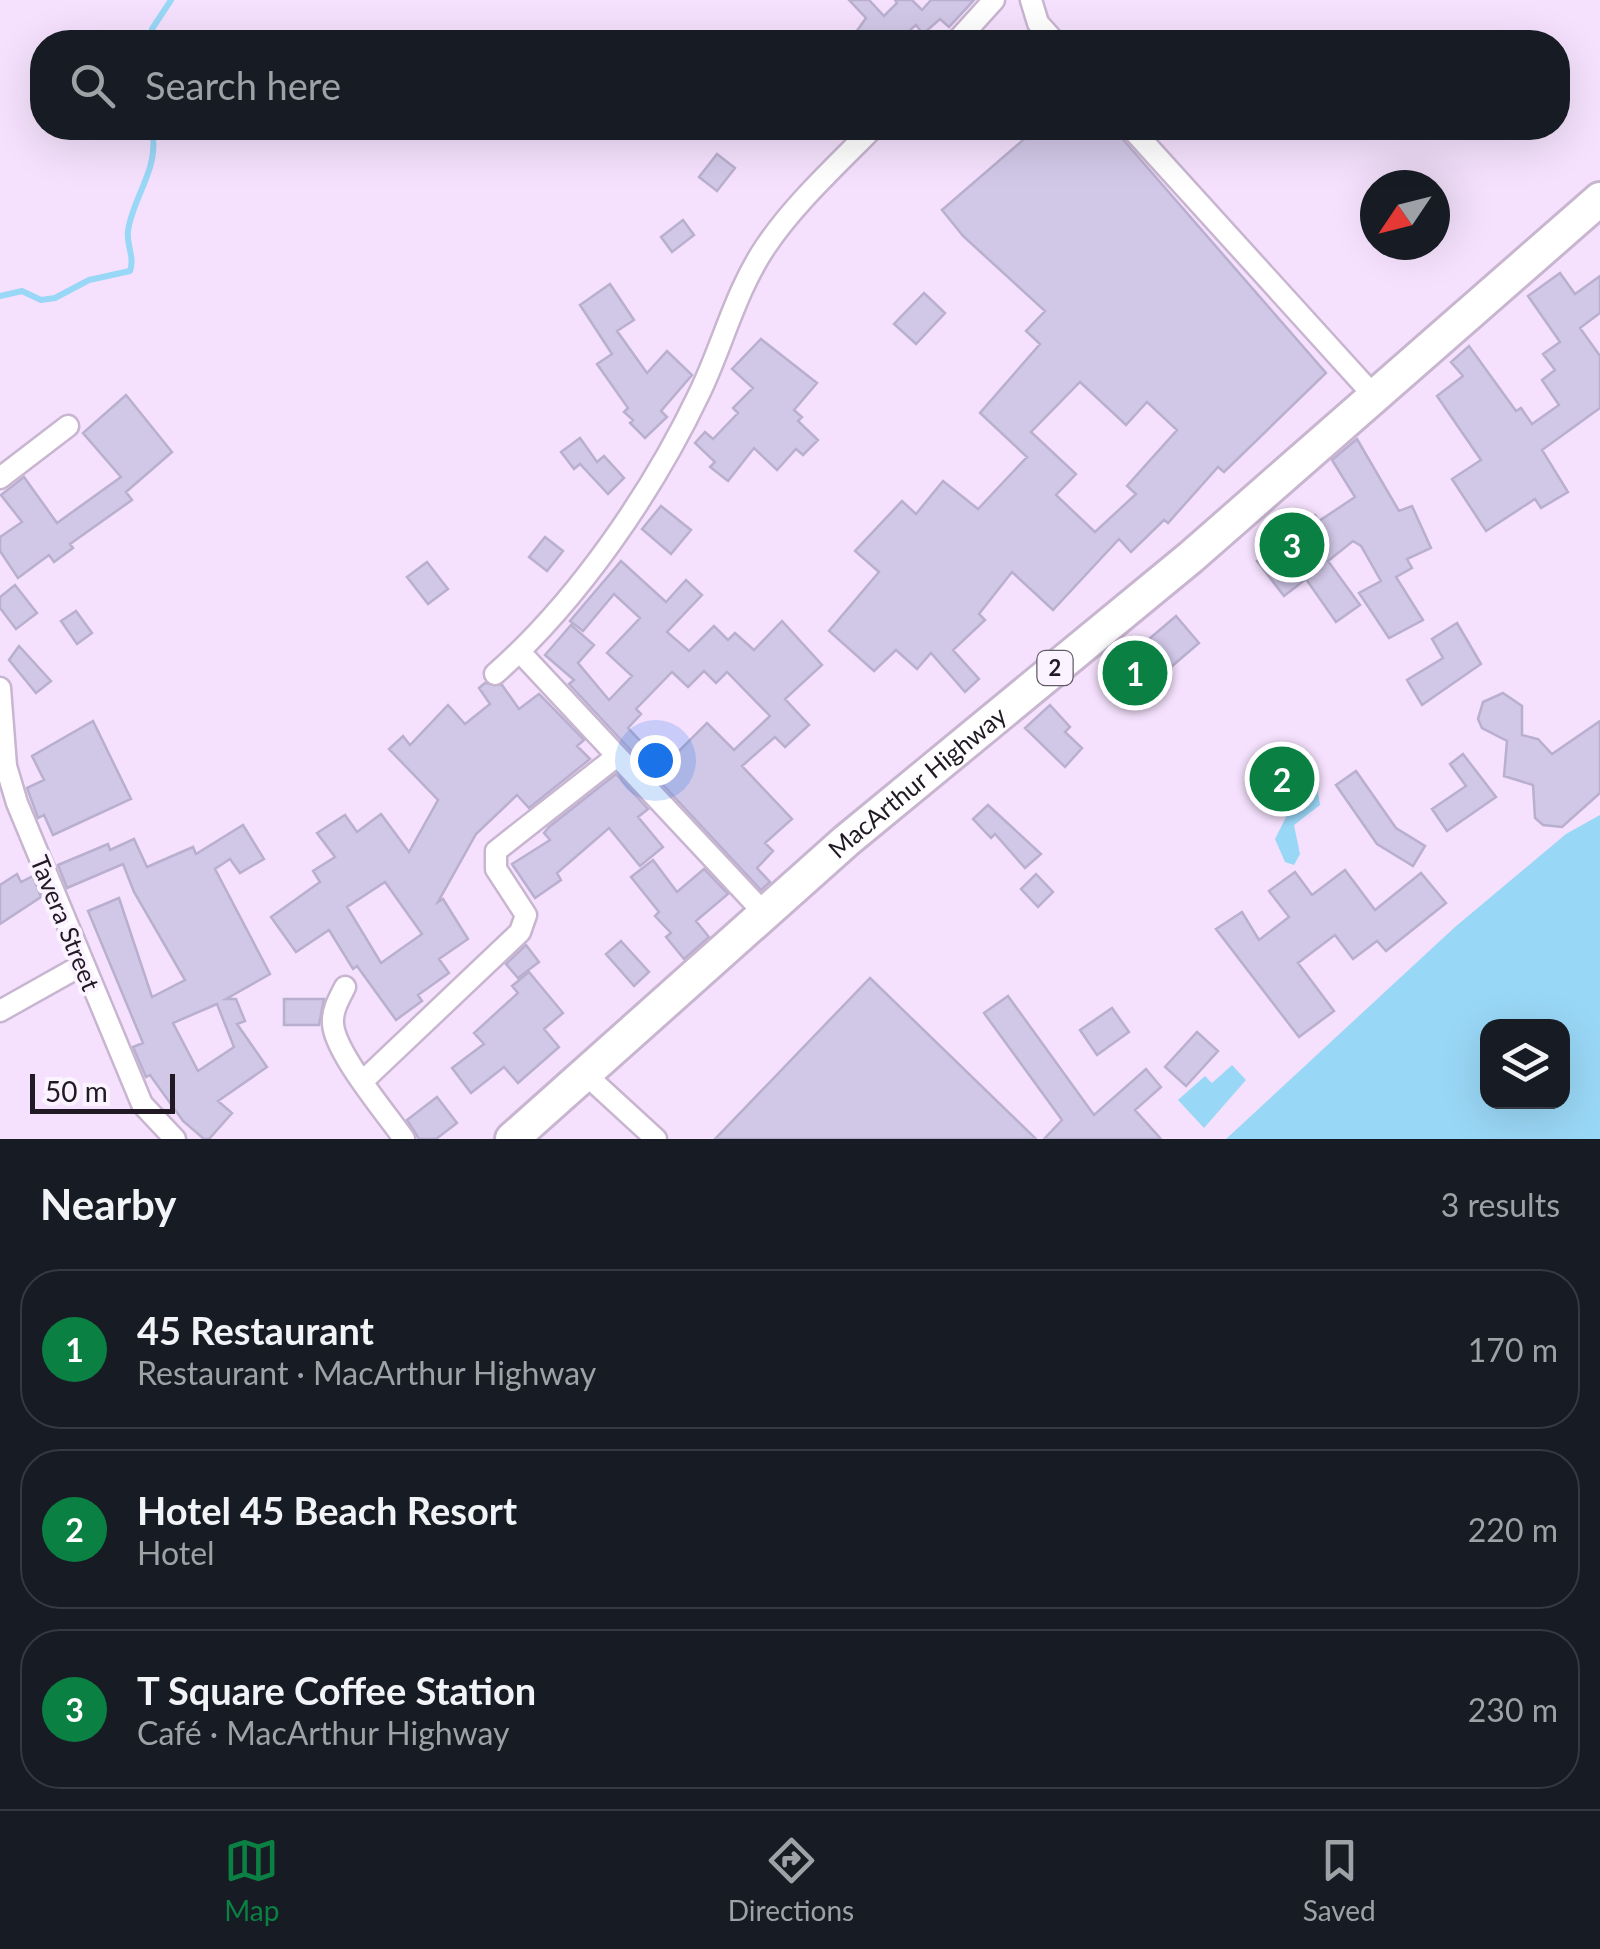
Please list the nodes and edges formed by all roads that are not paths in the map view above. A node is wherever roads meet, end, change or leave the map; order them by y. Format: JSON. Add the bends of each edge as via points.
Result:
{"nodes":[{"id":1,"x":994,"y":0,"type":"edge"},
{"id":2,"x":1032,"y":0,"type":"edge"},
{"id":3,"x":967,"y":30,"type":"edge"},
{"id":4,"x":1044,"y":30,"type":"edge"},
{"id":5,"x":862,"y":140,"type":"edge"},
{"id":6,"x":1142,"y":140,"type":"edge"},
{"id":7,"x":1600,"y":200,"type":"edge"},
{"id":8,"x":1374,"y":397,"type":"junction"},
{"id":9,"x":68,"y":426,"type":"dead end"},
{"id":10,"x":0,"y":478,"type":"edge"},
{"id":11,"x":520,"y":652,"type":"junction"},
{"id":12,"x":495,"y":674,"type":"dead end"},
{"id":13,"x":0,"y":688,"type":"edge"},
{"id":14,"x":617,"y":756,"type":"junction"},
{"id":15,"x":764,"y":913,"type":"junction"},
{"id":16,"x":82,"y":966,"type":"junction"},
{"id":17,"x":345,"y":987,"type":"dead end"},
{"id":18,"x":0,"y":1011,"type":"edge"},
{"id":19,"x":583,"y":1072,"type":"junction"},
{"id":20,"x":364,"y":1080,"type":"junction"},
{"id":21,"x":176,"y":1139,"type":"edge"},
{"id":22,"x":404,"y":1139,"type":"edge"},
{"id":23,"x":512,"y":1139,"type":"edge"},
{"id":24,"x":656,"y":1139,"type":"edge"}],
"edges":[{"from":1,"to":3,"type":"street"},
{"from":2,"to":4,"type":"street"},
{"from":5,"to":11,"type":"street","via":[[767,244],[686,422],[621,528]]},
{"from":6,"to":8,"type":"street"},
{"from":7,"to":8,"type":"highway","name":"MacArthur Highway","number":"2"},
{"from":8,"to":15,"type":"highway","name":"MacArthur Highway","number":"2"},
{"from":9,"to":10,"type":"street"},
{"from":11,"to":12,"type":"street"},
{"from":11,"to":14,"type":"street"},
{"from":13,"to":16,"type":"street","name":"Tavera Street","via":[[11,784]]},
{"from":14,"to":15,"type":"street"},
{"from":14,"to":20,"type":"street","via":[[496,851],[496,869],[526,915],[520,932]]},
{"from":15,"to":19,"type":"highway","name":"MacArthur Highway","number":"2"},
{"from":16,"to":18,"type":"street"},
{"from":16,"to":21,"type":"street","name":"Tavera Street","via":[[142,1104]]},
{"from":17,"to":20,"type":"street","via":[[333,1027]]},
{"from":19,"to":23,"type":"highway","name":"MacArthur Highway","number":"2"},
{"from":19,"to":24,"type":"street"},
{"from":20,"to":22,"type":"street"}]}
